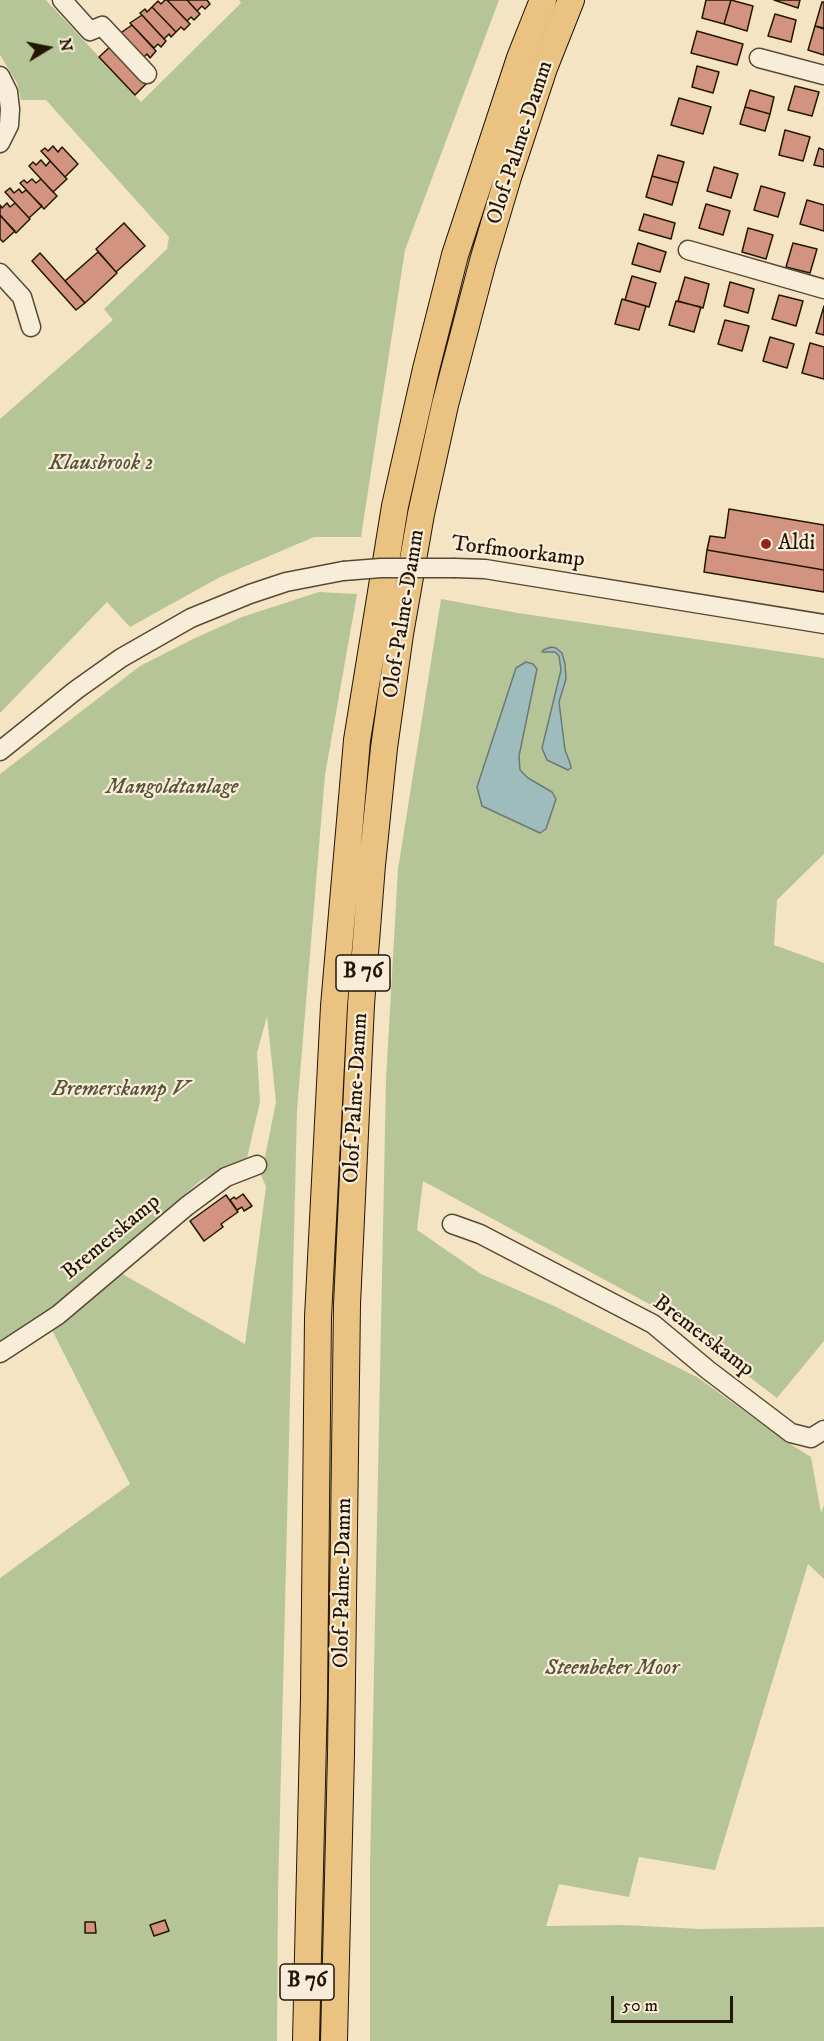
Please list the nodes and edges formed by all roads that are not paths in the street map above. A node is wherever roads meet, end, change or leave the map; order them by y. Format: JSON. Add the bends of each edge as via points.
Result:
{"nodes":[{"id":1,"x":62,"y":0,"type":"edge"},
{"id":2,"x":543,"y":0,"type":"edge"},
{"id":3,"x":571,"y":0,"type":"edge"},
{"id":4,"x":759,"y":58,"type":"dead end"},
{"id":5,"x":147,"y":74,"type":"dead end"},
{"id":6,"x":824,"y":75,"type":"edge"},
{"id":7,"x":0,"y":76,"type":"edge"},
{"id":8,"x":0,"y":143,"type":"edge"},
{"id":9,"x":688,"y":250,"type":"dead end"},
{"id":10,"x":0,"y":273,"type":"edge"},
{"id":11,"x":824,"y":289,"type":"edge"},
{"id":12,"x":31,"y":327,"type":"dead end"},
{"id":13,"x":824,"y":624,"type":"edge"},
{"id":14,"x":0,"y":751,"type":"edge"},
{"id":15,"x":257,"y":1165,"type":"dead end"},
{"id":16,"x":452,"y":1224,"type":"dead end"},
{"id":17,"x":0,"y":1353,"type":"edge"},
{"id":18,"x":824,"y":1431,"type":"edge"},
{"id":19,"x":306,"y":2041,"type":"edge"},
{"id":20,"x":334,"y":2041,"type":"edge"}],
"edges":[{"from":1,"to":5,"type":"street","via":[[90,31],[102,26]]},
{"from":2,"to":19,"type":"highway","name":"Olof-Palme-Damm","number":"B 76","via":[[455,255],[429,358],[395,506],[357,740],[334,1006],[318,1317]]},
{"from":3,"to":20,"type":"highway","name":"Olof-Palme-Damm","number":"B 76","via":[[508,177],[445,405],[421,514],[384,748],[361,1005],[347,1304]]},
{"from":4,"to":6,"type":"street"},
{"from":7,"to":8,"type":"street","via":[[8,92],[10,109],[9,125]]},
{"from":9,"to":11,"type":"street"},
{"from":10,"to":12,"type":"street","via":[[22,297]]},
{"from":13,"to":14,"type":"street","name":"Torfmoorkamp","bridge":true,"via":[[485,569],[381,568],[343,572],[286,582],[191,618],[121,658]]},
{"from":15,"to":17,"type":"street","name":"Bremerskamp","via":[[225,1177],[58,1315]]},
{"from":16,"to":18,"type":"street","name":"Bremerskamp","via":[[480,1234],[653,1324],[791,1433],[811,1438]]}]}
